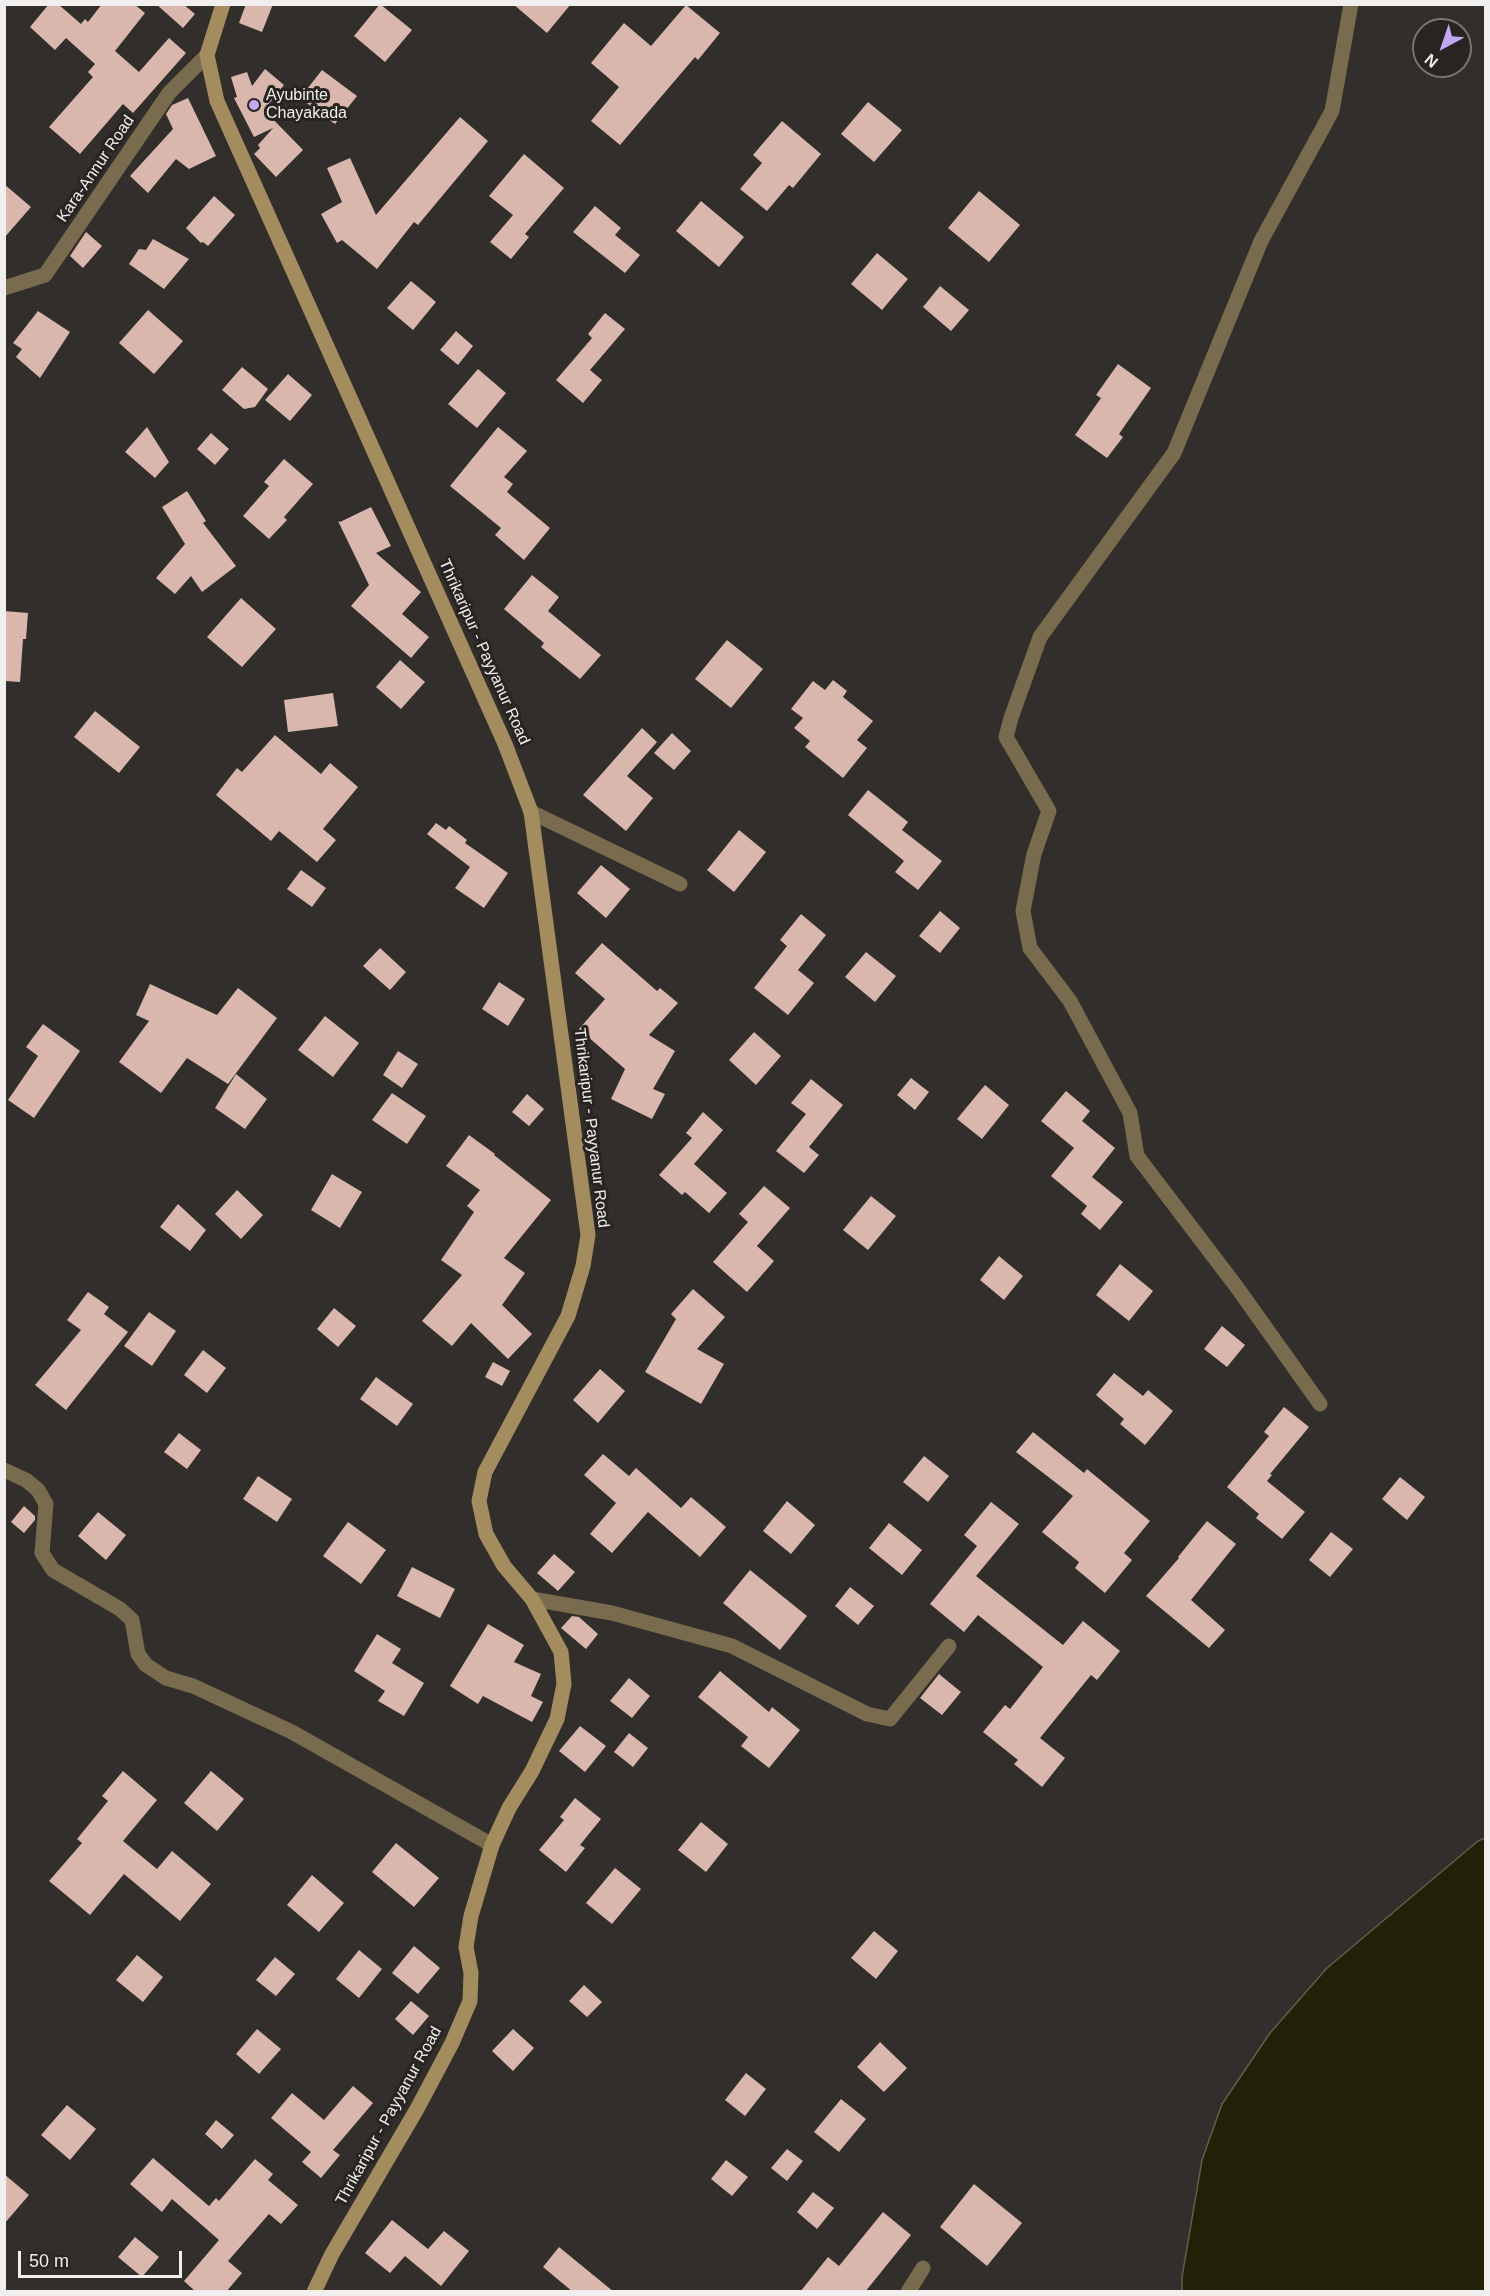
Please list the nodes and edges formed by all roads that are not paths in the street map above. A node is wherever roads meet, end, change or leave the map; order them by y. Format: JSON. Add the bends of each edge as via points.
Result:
{"nodes":[{"id":1,"x":223,"y":4,"type":"edge"},
{"id":2,"x":1351,"y":4,"type":"edge"},
{"id":3,"x":207,"y":55,"type":"junction"},
{"id":4,"x":4,"y":288,"type":"edge"},
{"id":5,"x":531,"y":813,"type":"junction"},
{"id":6,"x":680,"y":884,"type":"dead end"},
{"id":7,"x":1320,"y":1404,"type":"dead end"},
{"id":8,"x":4,"y":1470,"type":"edge"},
{"id":9,"x":532,"y":1599,"type":"junction"},
{"id":10,"x":949,"y":1646,"type":"dead end"},
{"id":11,"x":492,"y":1845,"type":"junction"},
{"id":12,"x":922,"y":2268,"type":"dead end"},
{"id":13,"x":314,"y":2292,"type":"edge"},
{"id":14,"x":908,"y":2292,"type":"edge"}],
"edges":[{"from":1,"to":3,"type":"main road","name":"Thrikaripur - Payyanur Road"},
{"from":2,"to":7,"type":"street","via":[[1332,111],[1261,241],[1174,453],[1040,637],[1006,737],[1049,811],[1034,854],[1023,911],[1030,948],[1070,1001],[1130,1113],[1137,1156]]},
{"from":3,"to":4,"type":"street","name":"Kara-Annur Road","via":[[169,93],[45,275]]},
{"from":3,"to":5,"type":"main road","name":"Thrikaripur - Payyanur Road","via":[[217,101],[505,744]]},
{"from":5,"to":6,"type":"street"},
{"from":5,"to":9,"type":"main road","name":"Thrikaripur - Payyanur Road","via":[[588,1235],[568,1316],[485,1472],[479,1501],[486,1533],[504,1566]]},
{"from":8,"to":11,"type":"street","via":[[26,1480],[46,1504],[42,1553],[53,1570],[132,1620],[138,1654],[146,1665],[166,1678],[193,1686],[292,1732]]},
{"from":9,"to":10,"type":"street","via":[[612,1613],[732,1646],[867,1714],[890,1719]]},
{"from":9,"to":11,"type":"main road","name":"Thrikaripur - Payyanur Road","via":[[561,1652],[564,1684],[557,1719]]},
{"from":11,"to":13,"type":"main road","name":"Thrikaripur - Payyanur Road","via":[[466,1947],[471,1972],[470,2001],[422,2099]]},
{"from":12,"to":14,"type":"street"}]}
